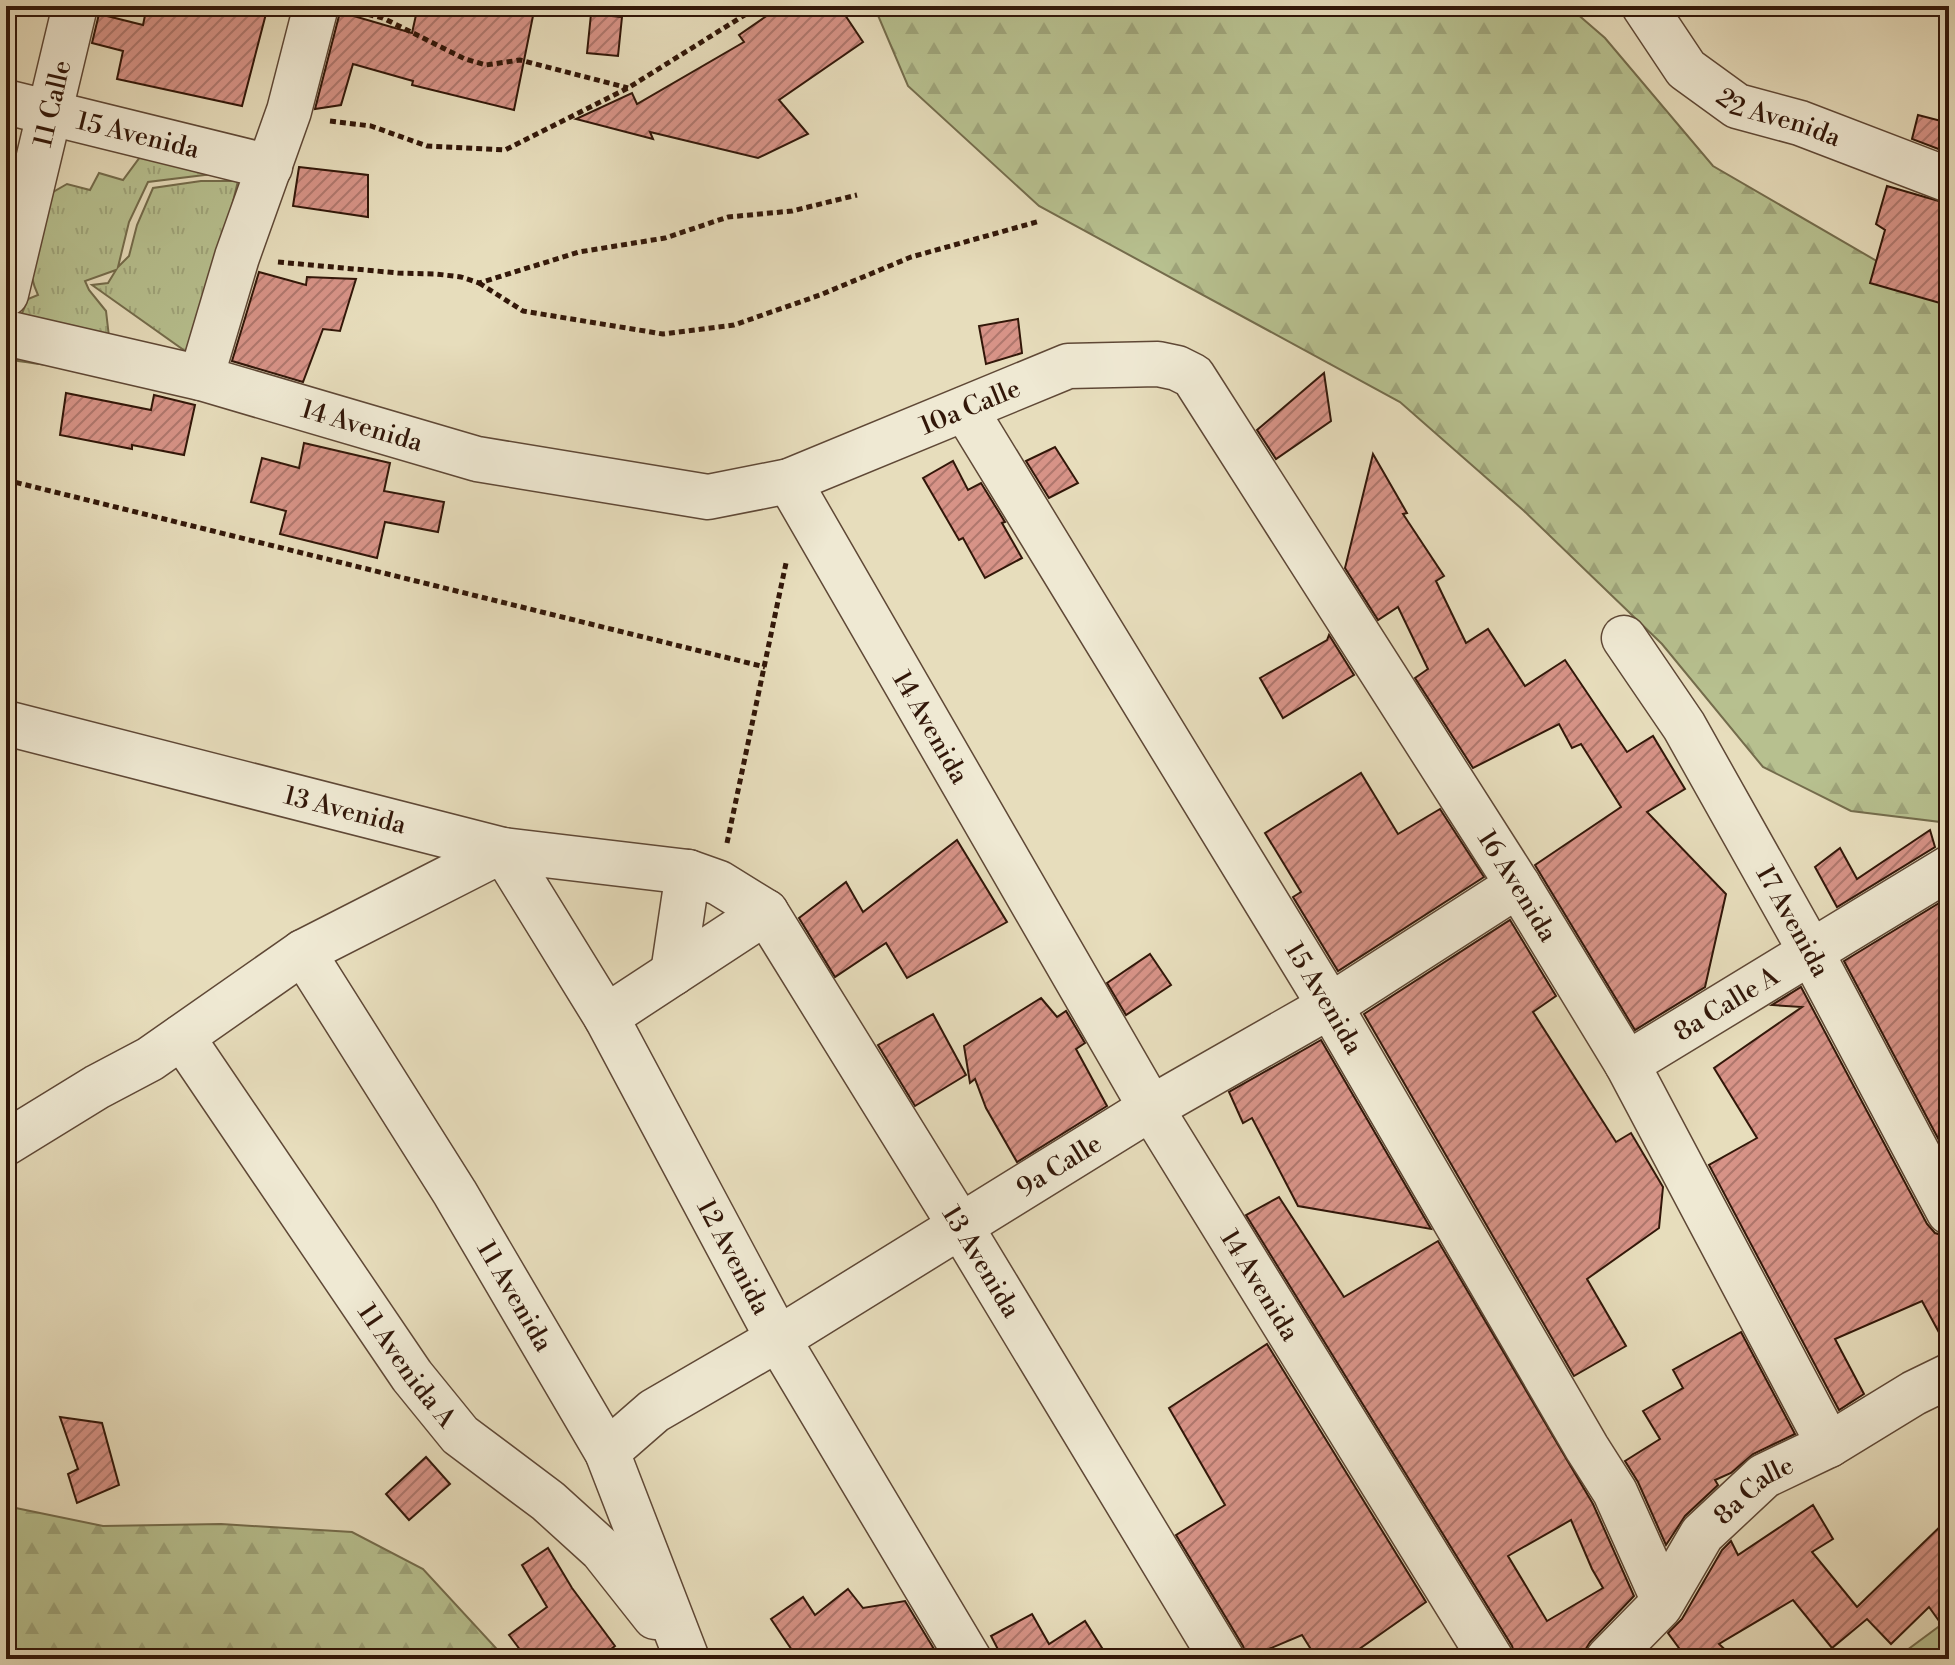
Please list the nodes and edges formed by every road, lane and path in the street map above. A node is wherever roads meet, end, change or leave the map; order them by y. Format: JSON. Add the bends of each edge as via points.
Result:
{"nodes":[{"id":1,"x":75,"y":6,"type":"edge"},
{"id":2,"x":759,"y":6,"type":"edge"},
{"id":3,"x":1644,"y":6,"type":"edge"},
{"id":4,"x":331,"y":8,"type":"edge"},
{"id":5,"x":628,"y":88,"type":"junction"},
{"id":6,"x":6,"y":102,"type":"edge"},
{"id":7,"x":289,"y":111,"type":"junction"},
{"id":8,"x":48,"y":113,"type":"junction"},
{"id":9,"x":270,"y":167,"type":"junction"},
{"id":10,"x":1949,"y":180,"type":"edge"},
{"id":11,"x":857,"y":195,"type":"dead end"},
{"id":12,"x":1040,"y":221,"type":"dead end"},
{"id":13,"x":237,"y":257,"type":"junction"},
{"id":14,"x":479,"y":283,"type":"junction"},
{"id":15,"x":6,"y":294,"type":"edge"},
{"id":16,"x":6,"y":333,"type":"edge"},
{"id":17,"x":1158,"y":364,"type":"joint"},
{"id":18,"x":201,"y":378,"type":"junction"},
{"id":19,"x":965,"y":409,"type":"junction"},
{"id":20,"x":6,"y":480,"type":"edge"},
{"id":21,"x":789,"y":481,"type":"junction"},
{"id":22,"x":787,"y":554,"type":"dead end"},
{"id":23,"x":1624,"y":638,"type":"dead end"},
{"id":24,"x":765,"y":667,"type":"junction"},
{"id":25,"x":6,"y":723,"type":"edge"},
{"id":26,"x":503,"y":850,"type":"junction"},
{"id":27,"x":1949,"y":868,"type":"edge"},
{"id":28,"x":703,"y":877,"type":"junction"},
{"id":29,"x":1518,"y":885,"type":"junction"},
{"id":30,"x":766,"y":912,"type":"junction"},
{"id":31,"x":303,"y":952,"type":"junction"},
{"id":32,"x":1811,"y":952,"type":"junction"},
{"id":33,"x":673,"y":973,"type":"junction"},
{"id":34,"x":1330,"y":1006,"type":"junction"},
{"id":35,"x":606,"y":1017,"type":"junction"},
{"id":36,"x":182,"y":1037,"type":"junction"},
{"id":37,"x":1627,"y":1064,"type":"junction"},
{"id":38,"x":1151,"y":1108,"type":"junction"},
{"id":39,"x":6,"y":1143,"type":"edge"},
{"id":40,"x":1949,"y":1212,"type":"edge"},
{"id":41,"x":961,"y":1227,"type":"junction"},
{"id":42,"x":778,"y":1339,"type":"junction"},
{"id":43,"x":1949,"y":1376,"type":"edge"},
{"id":44,"x":1829,"y":1445,"type":"junction"},
{"id":45,"x":607,"y":1452,"type":"junction"},
{"id":46,"x":1663,"y":1599,"type":"junction"},
{"id":47,"x":684,"y":1655,"type":"edge"},
{"id":48,"x":969,"y":1659,"type":"edge"},
{"id":49,"x":1222,"y":1659,"type":"edge"},
{"id":50,"x":1491,"y":1659,"type":"edge"},
{"id":51,"x":1608,"y":1659,"type":"edge"}],
"edges":[{"from":1,"to":8,"type":"street","name":"11 Calle"},
{"from":2,"to":5,"type":"path"},
{"from":3,"to":10,"type":"street","name":"22 Avenida","via":[[1686,69],[1737,106],[1800,123]]},
{"from":4,"to":5,"type":"path","via":[[383,18],[486,65],[520,60]]},
{"from":4,"to":7,"type":"street"},
{"from":5,"to":7,"type":"path","via":[[505,150],[427,146],[371,126]]},
{"from":6,"to":8,"type":"street","name":"15 Avenida"},
{"from":7,"to":9,"type":"street"},
{"from":8,"to":9,"type":"street","name":"15 Avenida"},
{"from":8,"to":15,"type":"street","name":"11 Calle"},
{"from":9,"to":13,"type":"street"},
{"from":11,"to":14,"type":"path","via":[[792,211],[728,217],[665,238],[579,252]]},
{"from":12,"to":14,"type":"path","via":[[911,257],[734,325],[663,334],[523,311]]},
{"from":13,"to":14,"type":"path","via":[[461,277]]},
{"from":13,"to":18,"type":"street"},
{"from":16,"to":18,"type":"street","name":"14 Avenida"},
{"from":17,"to":19,"type":"street","name":"10a Calle","via":[[1068,366]]},
{"from":17,"to":29,"type":"street","name":"16 Avenida","via":[[1193,376]]},
{"from":18,"to":21,"type":"street","name":"14 Avenida","via":[[477,459],[708,497]]},
{"from":19,"to":21,"type":"street","name":"10a Calle"},
{"from":19,"to":34,"type":"street","name":"15 Avenida"},
{"from":20,"to":24,"type":"path"},
{"from":21,"to":38,"type":"street","name":"14 Avenida"},
{"from":22,"to":24,"type":"path"},
{"from":23,"to":32,"type":"street","name":"17 Avenida","via":[[1684,726]]},
{"from":24,"to":28,"type":"path"},
{"from":25,"to":26,"type":"street","name":"13 Avenida"},
{"from":26,"to":28,"type":"street","name":"13 Avenida"},
{"from":26,"to":31,"type":"street"},
{"from":26,"to":35,"type":"street","name":"12 Avenida"},
{"from":27,"to":32,"type":"street","name":"8a Calle A"},
{"from":28,"to":30,"type":"street","name":"13 Avenida"},
{"from":28,"to":33,"type":"street"},
{"from":29,"to":34,"type":"street","name":"9a Calle"},
{"from":29,"to":37,"type":"street","name":"16 Avenida"},
{"from":30,"to":33,"type":"street"},
{"from":30,"to":41,"type":"street","name":"13 Avenida"},
{"from":31,"to":36,"type":"street"},
{"from":31,"to":45,"type":"street","name":"11 Avenida","via":[[455,1193]]},
{"from":32,"to":37,"type":"street","name":"8a Calle A"},
{"from":32,"to":40,"type":"street","name":"17 Avenida"},
{"from":33,"to":35,"type":"street"},
{"from":34,"to":38,"type":"street","name":"9a Calle"},
{"from":34,"to":46,"type":"street","name":"15 Avenida","via":[[1615,1492]]},
{"from":35,"to":42,"type":"street","name":"12 Avenida"},
{"from":36,"to":39,"type":"street"},
{"from":36,"to":47,"type":"street","name":"11 Avenida A","via":[[441,1412],[460,1435],[548,1501],[602,1550]]},
{"from":37,"to":44,"type":"street","name":"16 Avenida"},
{"from":38,"to":41,"type":"street","name":"9a Calle"},
{"from":38,"to":50,"type":"street","name":"14 Avenida"},
{"from":41,"to":42,"type":"street","name":"9a Calle"},
{"from":41,"to":49,"type":"street","name":"13 Avenida"},
{"from":42,"to":45,"type":"street","name":"9a Calle","via":[[654,1411]]},
{"from":42,"to":48,"type":"street","name":"12 Avenida"},
{"from":43,"to":44,"type":"street","name":"8a Calle"},
{"from":44,"to":46,"type":"street","name":"8a Calle","via":[[1764,1476],[1732,1503],[1702,1534]]},
{"from":45,"to":47,"type":"street","name":"11 Avenida"},
{"from":46,"to":51,"type":"street","name":"8a Calle"}]}
